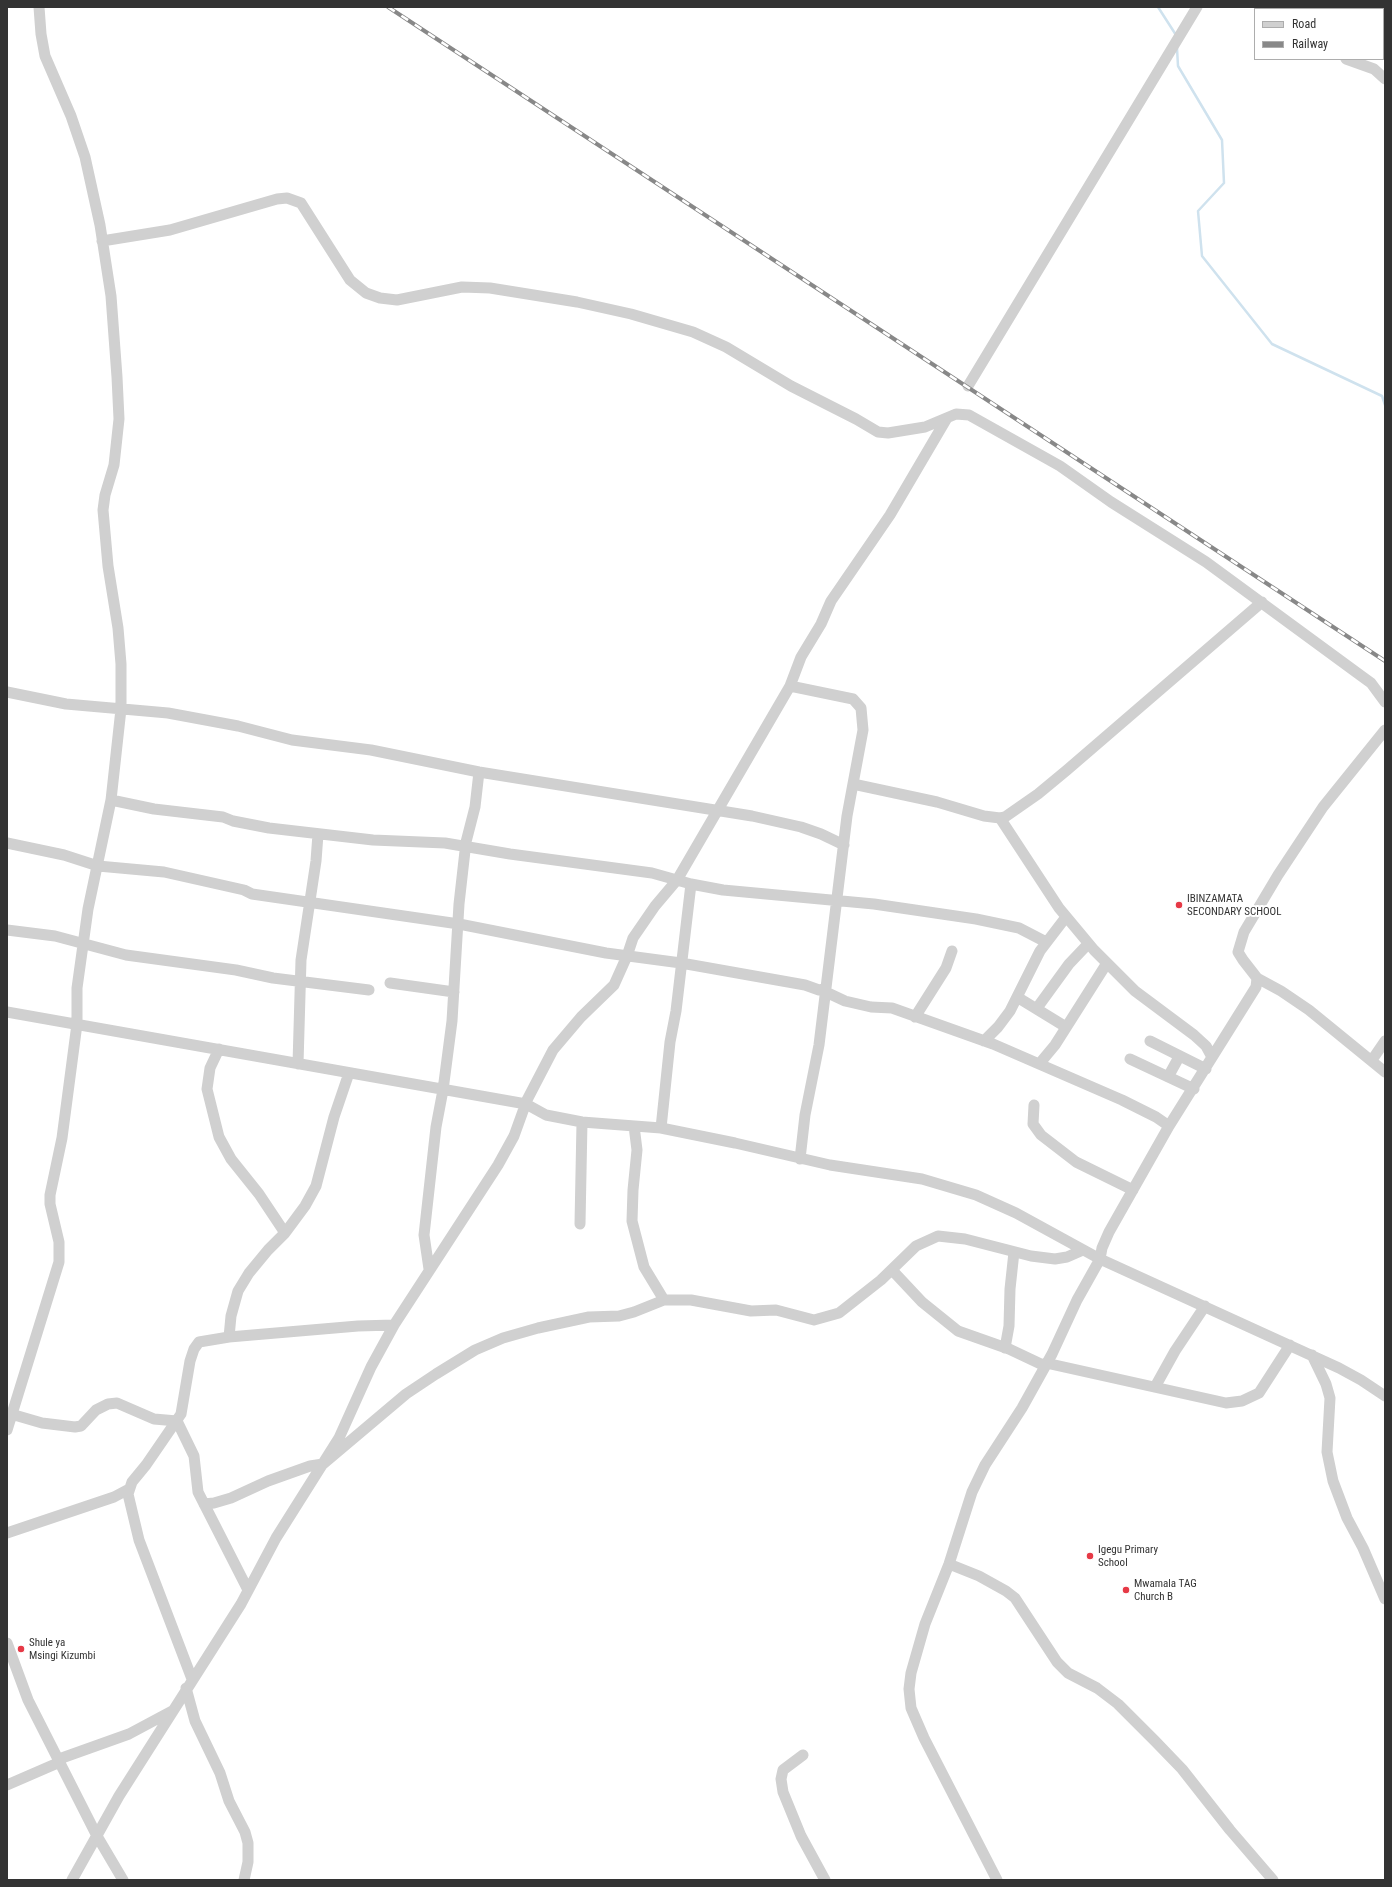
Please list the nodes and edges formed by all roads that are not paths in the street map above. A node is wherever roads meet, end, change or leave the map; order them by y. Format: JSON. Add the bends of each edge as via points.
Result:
{"nodes":[{"id":1,"x":39,"y":7,"type":"edge"},
{"id":2,"x":1197,"y":7,"type":"edge"},
{"id":3,"x":1349,"y":60,"type":"edge"},
{"id":4,"x":1385,"y":78,"type":"edge"},
{"id":5,"x":102,"y":241,"type":"junction"},
{"id":6,"x":968,"y":386,"type":"dead end"},
{"id":7,"x":947,"y":418,"type":"junction"},
{"id":8,"x":1262,"y":602,"type":"junction"},
{"id":9,"x":790,"y":686,"type":"junction"},
{"id":10,"x":7,"y":692,"type":"edge"},
{"id":11,"x":1385,"y":702,"type":"edge"},
{"id":12,"x":121,"y":709,"type":"junction"},
{"id":13,"x":1385,"y":730,"type":"edge"},
{"id":14,"x":479,"y":772,"type":"junction"},
{"id":15,"x":853,"y":784,"type":"junction"},
{"id":16,"x":111,"y":800,"type":"junction"},
{"id":17,"x":716,"y":811,"type":"junction"},
{"id":18,"x":1000,"y":818,"type":"junction"},
{"id":19,"x":318,"y":834,"type":"junction"},
{"id":20,"x":7,"y":843,"type":"edge"},
{"id":21,"x":844,"y":845,"type":"junction"},
{"id":22,"x":466,"y":848,"type":"junction"},
{"id":23,"x":98,"y":866,"type":"junction"},
{"id":24,"x":677,"y":880,"type":"junction"},
{"id":25,"x":692,"y":884,"type":"junction"},
{"id":26,"x":837,"y":901,"type":"junction"},
{"id":27,"x":308,"y":903,"type":"junction"},
{"id":28,"x":1066,"y":917,"type":"junction"},
{"id":29,"x":458,"y":924,"type":"junction"},
{"id":30,"x":7,"y":930,"type":"edge"},
{"id":31,"x":83,"y":942,"type":"junction"},
{"id":32,"x":1046,"y":942,"type":"junction"},
{"id":33,"x":1088,"y":944,"type":"junction"},
{"id":34,"x":952,"y":951,"type":"dead end"},
{"id":35,"x":628,"y":956,"type":"junction"},
{"id":36,"x":681,"y":962,"type":"junction"},
{"id":37,"x":1107,"y":963,"type":"junction"},
{"id":38,"x":1257,"y":978,"type":"junction"},
{"id":39,"x":299,"y":980,"type":"junction"},
{"id":40,"x":390,"y":982,"type":"dead end"},
{"id":41,"x":824,"y":989,"type":"junction"},
{"id":42,"x":369,"y":990,"type":"dead end"},
{"id":43,"x":454,"y":992,"type":"junction"},
{"id":44,"x":1017,"y":997,"type":"junction"},
{"id":45,"x":1036,"y":1008,"type":"junction"},
{"id":46,"x":7,"y":1012,"type":"edge"},
{"id":47,"x":915,"y":1017,"type":"junction"},
{"id":48,"x":77,"y":1024,"type":"junction"},
{"id":49,"x":1066,"y":1027,"type":"junction"},
{"id":50,"x":984,"y":1041,"type":"junction"},
{"id":51,"x":1150,"y":1041,"type":"dead end"},
{"id":52,"x":1385,"y":1041,"type":"edge"},
{"id":53,"x":219,"y":1049,"type":"junction"},
{"id":54,"x":1180,"y":1057,"type":"junction"},
{"id":55,"x":1212,"y":1057,"type":"junction"},
{"id":56,"x":1130,"y":1059,"type":"dead end"},
{"id":57,"x":1372,"y":1060,"type":"junction"},
{"id":58,"x":1040,"y":1063,"type":"junction"},
{"id":59,"x":298,"y":1064,"type":"junction"},
{"id":60,"x":1206,"y":1069,"type":"junction"},
{"id":61,"x":1385,"y":1072,"type":"edge"},
{"id":62,"x":349,"y":1073,"type":"junction"},
{"id":63,"x":1168,"y":1077,"type":"junction"},
{"id":64,"x":1194,"y":1089,"type":"junction"},
{"id":65,"x":443,"y":1090,"type":"junction"},
{"id":66,"x":526,"y":1104,"type":"junction"},
{"id":67,"x":1034,"y":1105,"type":"dead end"},
{"id":68,"x":582,"y":1122,"type":"junction"},
{"id":69,"x":634,"y":1126,"type":"junction"},
{"id":70,"x":1169,"y":1126,"type":"junction"},
{"id":71,"x":661,"y":1128,"type":"junction"},
{"id":72,"x":800,"y":1159,"type":"junction"},
{"id":73,"x":1133,"y":1190,"type":"junction"},
{"id":74,"x":580,"y":1224,"type":"dead end"},
{"id":75,"x":285,"y":1233,"type":"junction"},
{"id":76,"x":1084,"y":1250,"type":"junction"},
{"id":77,"x":1014,"y":1252,"type":"junction"},
{"id":78,"x":1100,"y":1259,"type":"junction"},
{"id":79,"x":429,"y":1269,"type":"junction"},
{"id":80,"x":892,"y":1270,"type":"junction"},
{"id":81,"x":664,"y":1300,"type":"junction"},
{"id":82,"x":1205,"y":1306,"type":"junction"},
{"id":83,"x":394,"y":1325,"type":"junction"},
{"id":84,"x":229,"y":1337,"type":"junction"},
{"id":85,"x":1290,"y":1345,"type":"junction"},
{"id":86,"x":1005,"y":1348,"type":"junction"},
{"id":87,"x":1312,"y":1355,"type":"junction"},
{"id":88,"x":1046,"y":1364,"type":"junction"},
{"id":89,"x":1155,"y":1387,"type":"junction"},
{"id":90,"x":1384,"y":1393,"type":"edge"},
{"id":91,"x":11,"y":1414,"type":"junction"},
{"id":92,"x":177,"y":1421,"type":"junction"},
{"id":93,"x":7,"y":1430,"type":"edge"},
{"id":94,"x":323,"y":1464,"type":"junction"},
{"id":95,"x":129,"y":1489,"type":"junction"},
{"id":96,"x":204,"y":1504,"type":"junction"},
{"id":97,"x":7,"y":1533,"type":"edge"},
{"id":98,"x":950,"y":1564,"type":"junction"},
{"id":99,"x":248,"y":1590,"type":"junction"},
{"id":100,"x":1385,"y":1599,"type":"edge"},
{"id":101,"x":7,"y":1643,"type":"edge"},
{"id":102,"x":7,"y":1666,"type":"edge"},
{"id":103,"x":18,"y":1671,"type":"junction"},
{"id":104,"x":189,"y":1683,"type":"junction"},
{"id":105,"x":172,"y":1710,"type":"junction"},
{"id":106,"x":803,"y":1755,"type":"dead end"},
{"id":107,"x":59,"y":1760,"type":"junction"},
{"id":108,"x":7,"y":1785,"type":"edge"},
{"id":109,"x":97,"y":1836,"type":"junction"},
{"id":110,"x":72,"y":1880,"type":"edge"},
{"id":111,"x":123,"y":1880,"type":"edge"},
{"id":112,"x":244,"y":1880,"type":"edge"},
{"id":113,"x":825,"y":1880,"type":"edge"},
{"id":114,"x":997,"y":1880,"type":"edge"},
{"id":115,"x":1273,"y":1880,"type":"edge"}],
"edges":[{"from":1,"to":5,"type":"street","via":[[46,56],[85,157]]},
{"from":2,"to":6,"type":"street"},
{"from":3,"to":4,"type":"street","via":[[1374,69]]},
{"from":5,"to":7,"type":"street","via":[[170,230],[277,199],[295,200],[301,204],[350,280],[366,293],[380,298],[397,300],[462,287],[490,288],[577,302],[632,314],[693,332],[726,347],[878,432],[888,433],[925,427]]},
{"from":5,"to":12,"type":"street","via":[[111,296],[119,420],[114,465],[103,510],[108,566],[118,628]]},
{"from":7,"to":8,"type":"street","via":[[959,414],[969,415],[1053,462],[1206,562]]},
{"from":7,"to":9,"type":"street","via":[[886,521],[831,601],[821,624],[801,657]]},
{"from":8,"to":11,"type":"street","via":[[1371,683]]},
{"from":8,"to":18,"type":"street","via":[[1038,794],[1016,811]]},
{"from":9,"to":15,"type":"street","via":[[853,698],[861,708],[864,730]]},
{"from":9,"to":17,"type":"street"},
{"from":10,"to":12,"type":"street","via":[[66,704]]},
{"from":12,"to":14,"type":"street","via":[[168,713],[292,740],[371,750]]},
{"from":12,"to":16,"type":"street"},
{"from":13,"to":38,"type":"street","via":[[1324,807],[1278,875],[1244,932],[1238,952]]},
{"from":14,"to":17,"type":"street"},
{"from":14,"to":22,"type":"street"},
{"from":15,"to":18,"type":"street"},
{"from":15,"to":21,"type":"street"},
{"from":16,"to":19,"type":"street","via":[[154,809],[223,817],[269,828]]},
{"from":16,"to":23,"type":"street"},
{"from":17,"to":21,"type":"street","via":[[801,827]]},
{"from":17,"to":24,"type":"street"},
{"from":18,"to":28,"type":"street"},
{"from":19,"to":22,"type":"street","via":[[373,840],[445,843]]},
{"from":19,"to":27,"type":"street"},
{"from":20,"to":23,"type":"street","via":[[64,855]]},
{"from":21,"to":26,"type":"street"},
{"from":22,"to":24,"type":"street","via":[[652,873]]},
{"from":22,"to":29,"type":"street"},
{"from":23,"to":27,"type":"street","via":[[164,872],[252,894]]},
{"from":23,"to":31,"type":"street"},
{"from":24,"to":25,"type":"street"},
{"from":24,"to":35,"type":"street","via":[[633,938]]},
{"from":25,"to":26,"type":"street","via":[[724,890]]},
{"from":25,"to":36,"type":"street"},
{"from":26,"to":32,"type":"street","via":[[1008,924],[1032,933]]},
{"from":26,"to":41,"type":"street"},
{"from":27,"to":29,"type":"street"},
{"from":27,"to":39,"type":"street"},
{"from":28,"to":32,"type":"street"},
{"from":28,"to":33,"type":"street"},
{"from":29,"to":35,"type":"street"},
{"from":29,"to":43,"type":"street"},
{"from":30,"to":31,"type":"street"},
{"from":31,"to":39,"type":"street","via":[[126,955]]},
{"from":31,"to":48,"type":"street","via":[[77,988]]},
{"from":32,"to":44,"type":"street"},
{"from":33,"to":37,"type":"street"},
{"from":33,"to":45,"type":"street","via":[[1069,964]]},
{"from":34,"to":47,"type":"street","via":[[946,968]]},
{"from":35,"to":36,"type":"street"},
{"from":35,"to":66,"type":"street","via":[[614,985],[581,1017],[553,1050]]},
{"from":36,"to":41,"type":"street"},
{"from":36,"to":71,"type":"street"},
{"from":37,"to":49,"type":"street"},
{"from":37,"to":55,"type":"street","via":[[1135,991],[1194,1035],[1206,1046]]},
{"from":38,"to":55,"type":"street","via":[[1256,987]]},
{"from":38,"to":57,"type":"street","via":[[1295,1000]]},
{"from":39,"to":42,"type":"street"},
{"from":39,"to":59,"type":"street"},
{"from":40,"to":43,"type":"street"},
{"from":41,"to":47,"type":"street","via":[[845,1001],[871,1007],[892,1008]]},
{"from":41,"to":72,"type":"street","via":[[819,1044],[805,1115]]},
{"from":43,"to":65,"type":"street"},
{"from":44,"to":45,"type":"street"},
{"from":44,"to":50,"type":"street","via":[[998,1027]]},
{"from":45,"to":49,"type":"street"},
{"from":46,"to":48,"type":"street"},
{"from":47,"to":50,"type":"street"},
{"from":48,"to":53,"type":"street"},
{"from":48,"to":91,"type":"street","via":[[62,1138],[50,1198],[59,1242],[59,1262]]},
{"from":49,"to":58,"type":"street"},
{"from":50,"to":58,"type":"street"},
{"from":51,"to":54,"type":"street"},
{"from":52,"to":57,"type":"street"},
{"from":53,"to":59,"type":"street"},
{"from":53,"to":75,"type":"street","via":[[210,1068],[207,1089],[219,1137],[231,1159]]},
{"from":54,"to":60,"type":"street"},
{"from":54,"to":63,"type":"street"},
{"from":55,"to":60,"type":"street"},
{"from":56,"to":63,"type":"street"},
{"from":57,"to":61,"type":"street"},
{"from":58,"to":70,"type":"street","via":[[1139,1108]]},
{"from":59,"to":62,"type":"street"},
{"from":60,"to":64,"type":"street"},
{"from":62,"to":65,"type":"street"},
{"from":62,"to":75,"type":"street","via":[[334,1117],[316,1186]]},
{"from":63,"to":64,"type":"street"},
{"from":64,"to":70,"type":"street"},
{"from":65,"to":66,"type":"street"},
{"from":65,"to":79,"type":"street","via":[[436,1127],[424,1235]]},
{"from":66,"to":68,"type":"street","via":[[546,1115]]},
{"from":66,"to":79,"type":"street","via":[[514,1136],[498,1164]]},
{"from":67,"to":73,"type":"street","via":[[1033,1124],[1041,1135],[1076,1162]]},
{"from":68,"to":69,"type":"street"},
{"from":68,"to":74,"type":"street"},
{"from":69,"to":71,"type":"street"},
{"from":69,"to":81,"type":"street","via":[[637,1150],[632,1221],[644,1267]]},
{"from":70,"to":73,"type":"street"},
{"from":71,"to":72,"type":"street"},
{"from":72,"to":76,"type":"street","via":[[922,1179],[976,1195],[1044,1227]]},
{"from":73,"to":78,"type":"street","via":[[1109,1232]]},
{"from":75,"to":84,"type":"street","via":[[249,1273],[238,1291],[231,1316]]},
{"from":76,"to":77,"type":"street","via":[[1055,1259]]},
{"from":76,"to":78,"type":"street"},
{"from":77,"to":80,"type":"street","via":[[965,1238],[938,1236],[916,1246]]},
{"from":77,"to":86,"type":"street"},
{"from":78,"to":82,"type":"street"},
{"from":78,"to":88,"type":"street"},
{"from":79,"to":83,"type":"street"},
{"from":80,"to":81,"type":"street","via":[[839,1313],[814,1320],[776,1310],[751,1311],[691,1300]]},
{"from":80,"to":86,"type":"street","via":[[922,1302],[958,1331]]},
{"from":81,"to":94,"type":"street","via":[[619,1316],[589,1317],[538,1328],[503,1338],[475,1350],[406,1394]]},
{"from":82,"to":85,"type":"street"},
{"from":82,"to":89,"type":"street"},
{"from":83,"to":84,"type":"street"},
{"from":83,"to":94,"type":"street","via":[[365,1379],[339,1438]]},
{"from":84,"to":92,"type":"street","via":[[199,1342],[196,1345],[190,1361],[185,1402]]},
{"from":85,"to":87,"type":"street"},
{"from":85,"to":89,"type":"street","via":[[1262,1390],[1242,1401],[1226,1403]]},
{"from":86,"to":88,"type":"street"},
{"from":87,"to":90,"type":"street"},
{"from":87,"to":100,"type":"street","via":[[1330,1398],[1327,1452],[1333,1481],[1347,1518]]},
{"from":88,"to":89,"type":"street"},
{"from":88,"to":98,"type":"street","via":[[981,1474],[968,1504]]},
{"from":91,"to":92,"type":"street","via":[[42,1423],[75,1427],[81,1426],[96,1410],[117,1403],[154,1419]]},
{"from":91,"to":93,"type":"street"},
{"from":92,"to":95,"type":"street"},
{"from":92,"to":96,"type":"street","via":[[194,1456],[196,1480]]},
{"from":94,"to":96,"type":"street","via":[[268,1481],[231,1498]]},
{"from":94,"to":99,"type":"street","via":[[276,1538]]},
{"from":95,"to":97,"type":"street","via":[[114,1497]]},
{"from":95,"to":104,"type":"street","via":[[129,1503],[139,1540]]},
{"from":96,"to":99,"type":"street"},
{"from":98,"to":114,"type":"street","via":[[918,1646],[909,1688],[911,1708]]},
{"from":98,"to":115,"type":"street","via":[[985,1580],[1015,1598],[1057,1662],[1068,1673],[1097,1688],[1118,1704],[1155,1741],[1182,1769]]},
{"from":99,"to":104,"type":"street"},
{"from":101,"to":103,"type":"street"},
{"from":102,"to":103,"type":"street"},
{"from":103,"to":107,"type":"street","via":[[28,1700]]},
{"from":104,"to":105,"type":"street"},
{"from":104,"to":112,"type":"street","via":[[195,1721],[245,1832],[248,1862]]},
{"from":105,"to":107,"type":"street","via":[[129,1734]]},
{"from":105,"to":109,"type":"street"},
{"from":106,"to":113,"type":"street","via":[[784,1770],[781,1779],[783,1792],[801,1836]]},
{"from":107,"to":108,"type":"street"},
{"from":107,"to":109,"type":"street"},
{"from":109,"to":110,"type":"street"},
{"from":109,"to":111,"type":"street"}]}
